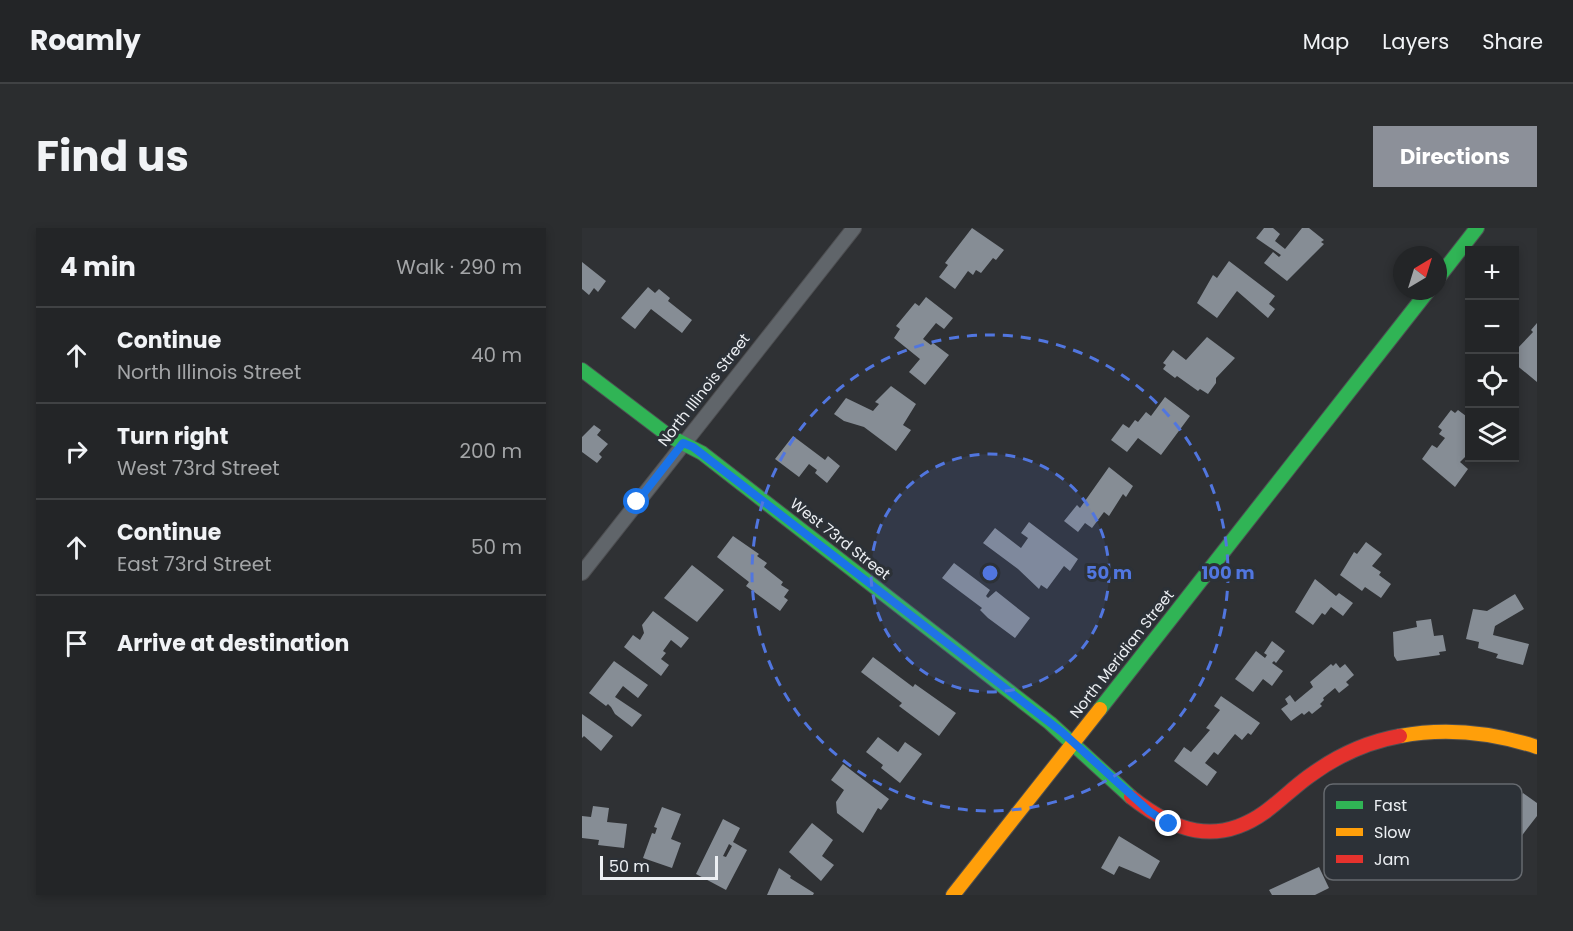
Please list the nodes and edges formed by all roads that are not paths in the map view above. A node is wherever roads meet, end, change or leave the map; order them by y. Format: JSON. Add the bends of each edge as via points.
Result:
{"nodes":[{"id":1,"x":854,"y":228,"type":"edge"},
{"id":2,"x":1477,"y":228,"type":"edge"},
{"id":3,"x":1447,"y":266,"type":"edge"},
{"id":4,"x":1421,"y":300,"type":"edge"},
{"id":5,"x":582,"y":370,"type":"edge"},
{"id":6,"x":683,"y":443,"type":"junction"},
{"id":7,"x":582,"y":573,"type":"edge"},
{"id":8,"x":1072,"y":743,"type":"junction"},
{"id":9,"x":1537,"y":747,"type":"edge"},
{"id":10,"x":952,"y":895,"type":"edge"}],
"edges":[{"from":1,"to":6,"type":"street","name":"North Illinois Street"},
{"from":2,"to":3,"type":"street"},
{"from":4,"to":8,"type":"street","name":"North Meridian Street"},
{"from":5,"to":6,"type":"street","name":"West 73rd Street"},
{"from":6,"to":7,"type":"street","name":"North Illinois Street"},
{"from":6,"to":8,"type":"street","name":"West 73rd Street","via":[[721,468]]},
{"from":8,"to":9,"type":"street","name":"West 73rd Street","via":[[1158,818],[1186,829],[1212,832],[1253,821],[1323,766],[1384,740],[1449,730],[1490,734]]},
{"from":8,"to":10,"type":"street","name":"North Meridian Street"}]}
